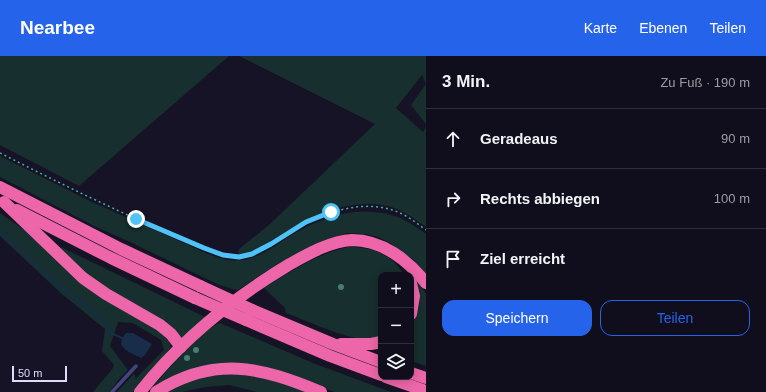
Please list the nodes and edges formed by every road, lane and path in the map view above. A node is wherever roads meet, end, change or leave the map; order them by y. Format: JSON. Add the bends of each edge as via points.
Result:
{"nodes":[{"id":1,"x":0,"y":153,"type":"edge"},
{"id":2,"x":0,"y":187,"type":"edge"},
{"id":3,"x":2,"y":202,"type":"edge"},
{"id":4,"x":426,"y":230,"type":"edge"},
{"id":5,"x":396,"y":254,"type":"junction"},
{"id":6,"x":405,"y":272,"type":"edge"},
{"id":7,"x":426,"y":283,"type":"edge"},
{"id":8,"x":198,"y":292,"type":"junction"},
{"id":9,"x":249,"y":315,"type":"junction"},
{"id":10,"x":378,"y":343,"type":"edge"},
{"id":11,"x":333,"y":344,"type":"junction"},
{"id":12,"x":180,"y":347,"type":"junction"},
{"id":13,"x":378,"y":361,"type":"edge"},
{"id":14,"x":136,"y":366,"type":"dead end"},
{"id":15,"x":378,"y":374,"type":"edge"},
{"id":16,"x":414,"y":374,"type":"edge"},
{"id":17,"x":426,"y":378,"type":"edge"},
{"id":18,"x":395,"y":380,"type":"edge"},
{"id":19,"x":426,"y":391,"type":"edge"},
{"id":20,"x":112,"y":392,"type":"edge"},
{"id":21,"x":140,"y":392,"type":"edge"},
{"id":22,"x":156,"y":392,"type":"edge"},
{"id":23,"x":321,"y":392,"type":"edge"}],
"edges":[{"from":1,"to":4,"type":"path","via":[[136,219],[223,255],[239,257],[252,254],[306,222],[350,207],[366,206],[394,211]]},
{"from":2,"to":8,"type":"highway"},
{"from":3,"to":8,"type":"highway","via":[[111,258]]},
{"from":3,"to":12,"type":"highway","via":[[83,278],[160,325],[171,334]]},
{"from":5,"to":6,"type":"highway"},
{"from":5,"to":7,"type":"highway"},
{"from":5,"to":12,"type":"highway","via":[[366,241],[351,240],[320,249],[244,294],[202,326]]},
{"from":8,"to":9,"type":"highway","bridge":true},
{"from":9,"to":11,"type":"highway"},
{"from":9,"to":15,"type":"highway","via":[[315,350]]},
{"from":10,"to":11,"type":"highway"},
{"from":11,"to":13,"type":"highway"},
{"from":12,"to":21,"type":"highway"},
{"from":14,"to":20,"type":"lane"},
{"from":16,"to":17,"type":"highway"},
{"from":18,"to":19,"type":"highway"},
{"from":22,"to":23,"type":"highway","via":[[187,376],[211,369],[244,368],[282,377]]}]}
